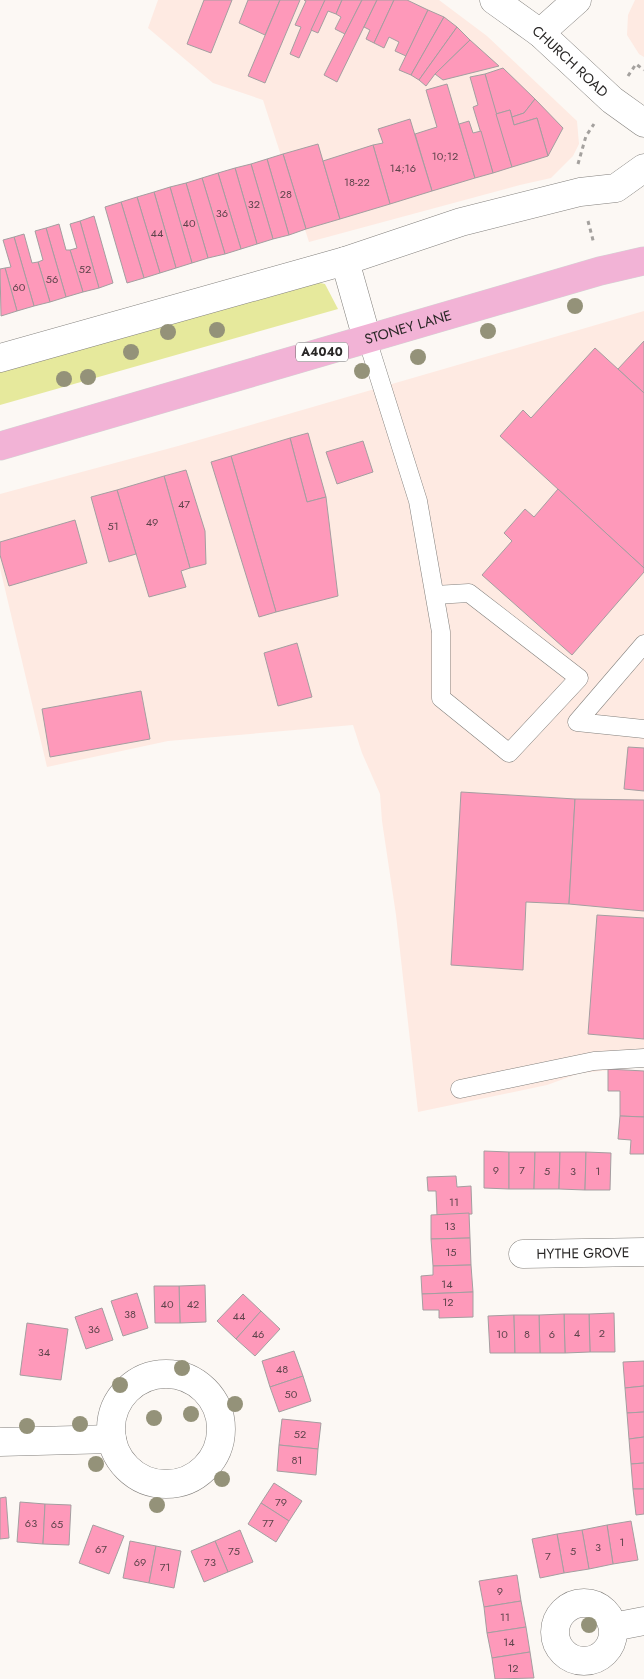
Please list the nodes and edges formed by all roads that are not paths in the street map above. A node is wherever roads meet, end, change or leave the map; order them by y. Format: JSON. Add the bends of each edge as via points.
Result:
{"nodes":[{"id":1,"x":494,"y":0,"type":"edge"},
{"id":2,"x":577,"y":0,"type":"edge"},
{"id":3,"x":540,"y":33,"type":"junction"},
{"id":4,"x":644,"y":123,"type":"edge"},
{"id":5,"x":644,"y":168,"type":"edge"},
{"id":6,"x":345,"y":261,"type":"junction"},
{"id":7,"x":644,"y":261,"type":"edge"},
{"id":8,"x":367,"y":339,"type":"junction"},
{"id":9,"x":0,"y":358,"type":"edge"},
{"id":10,"x":0,"y":446,"type":"edge"},
{"id":11,"x":435,"y":595,"type":"junction"},
{"id":12,"x":644,"y":644,"type":"edge"},
{"id":13,"x":644,"y":728,"type":"edge"},
{"id":14,"x":644,"y":1058,"type":"edge"},
{"id":15,"x":460,"y":1089,"type":"dead end"},
{"id":16,"x":644,"y":1252,"type":"edge"},
{"id":17,"x":523,"y":1254,"type":"dead end"},
{"id":18,"x":112,"y":1439,"type":"junction"},
{"id":19,"x":0,"y":1442,"type":"edge"},
{"id":20,"x":644,"y":1621,"type":"edge"},
{"id":21,"x":613,"y":1627,"type":"dead end"}],
"edges":[{"from":1,"to":3,"type":"street","name":"CHURCH ROAD"},
{"from":2,"to":3,"type":"street"},
{"from":3,"to":4,"type":"street","name":"CHURCH ROAD","via":[[612,100]]},
{"from":5,"to":6,"type":"street","via":[[616,188],[580,192],[461,222]]},
{"from":6,"to":8,"type":"street"},
{"from":6,"to":9,"type":"street"},
{"from":7,"to":8,"type":"main road","name":"STONEY LANE","number":"A4040"},
{"from":8,"to":10,"type":"main road","name":"STONEY LANE","number":"A4040"},
{"from":8,"to":11,"type":"lane","via":[[418,500]]},
{"from":11,"to":11,"type":"lane","via":[[441,632],[441,698],[509,753],[579,678],[468,593]]},
{"from":12,"to":13,"type":"lane","via":[[577,722]]},
{"from":14,"to":15,"type":"lane","via":[[594,1061]]},
{"from":16,"to":17,"type":"street","name":"HYTHE GROVE"},
{"from":18,"to":18,"type":"street","via":[[111,1423],[123,1394],[149,1376],[180,1375],[194,1382],[216,1404],[221,1420],[217,1451],[209,1464],[198,1475],[168,1485],[138,1477],[117,1454]]},
{"from":18,"to":19,"type":"street"},
{"from":20,"to":21,"type":"street"}]}
